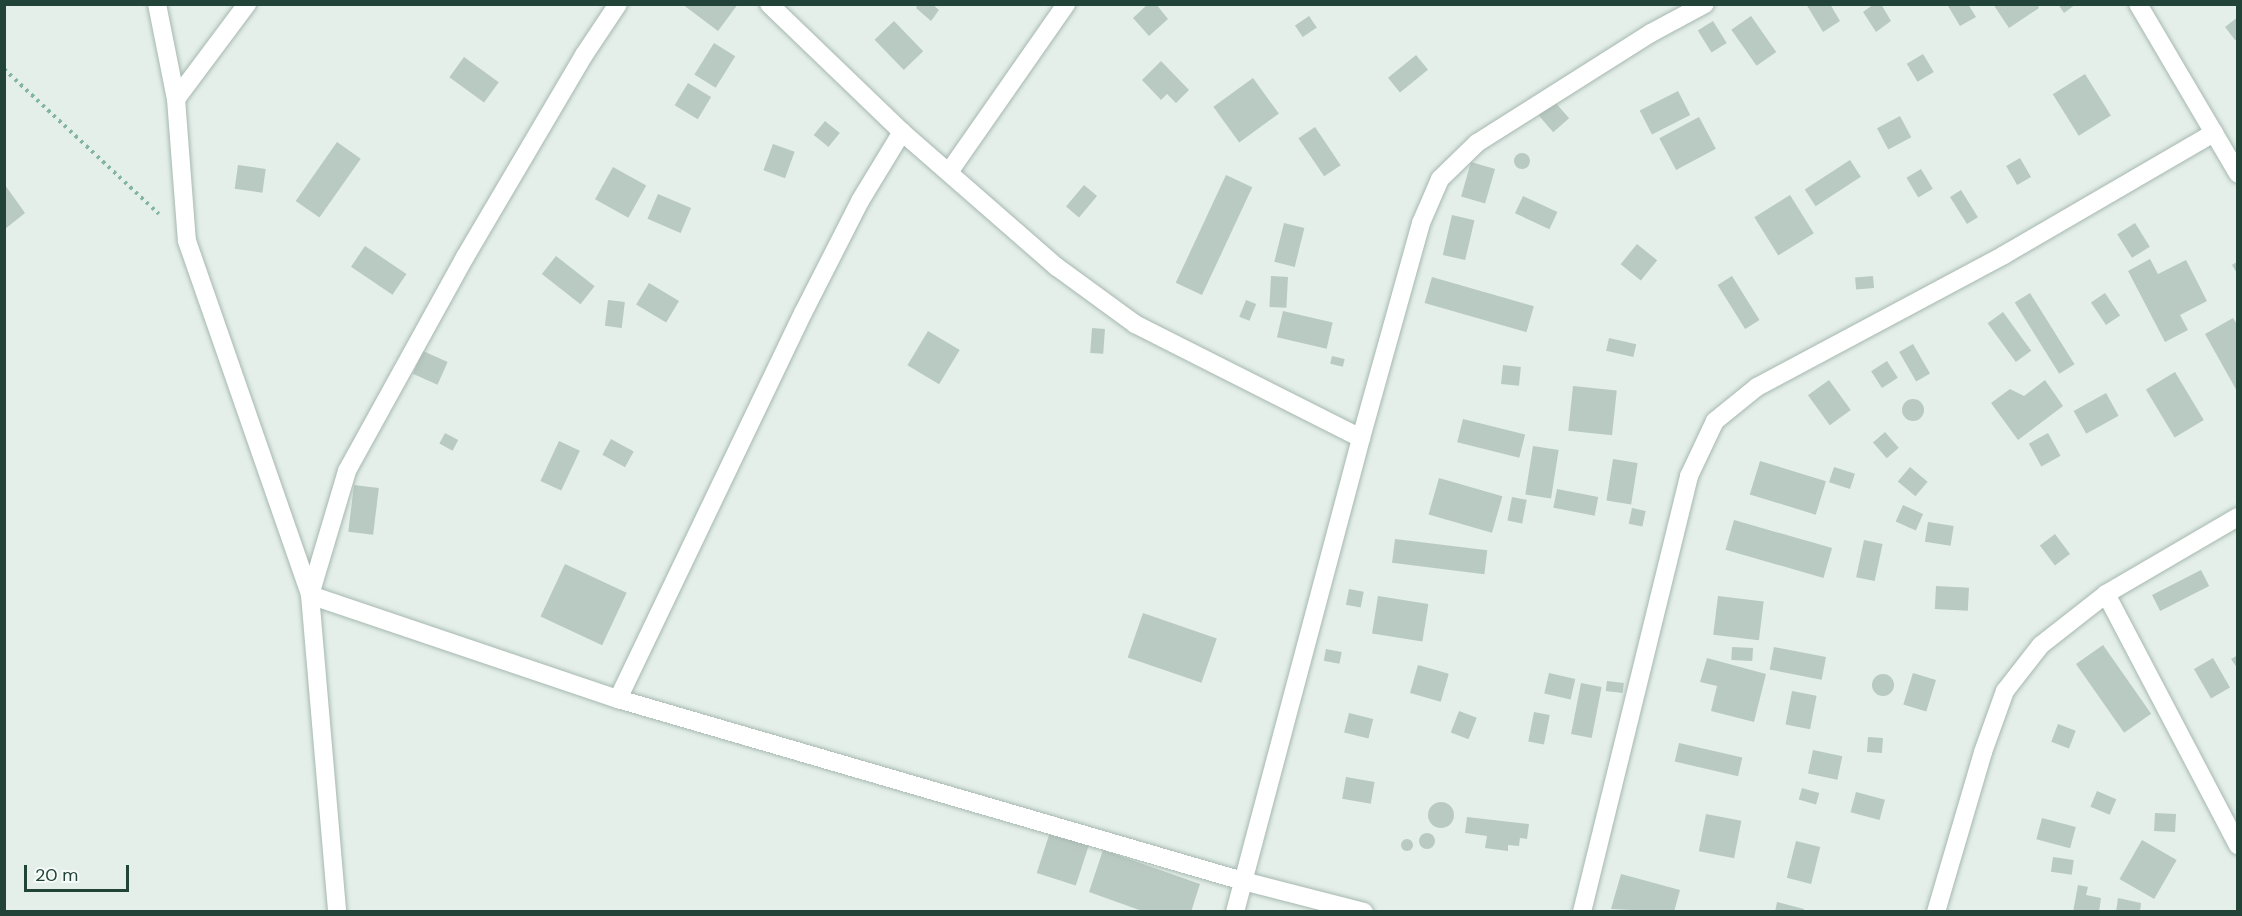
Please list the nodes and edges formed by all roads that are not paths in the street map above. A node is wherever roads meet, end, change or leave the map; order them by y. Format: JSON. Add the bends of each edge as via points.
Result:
{"nodes":[{"id":1,"x":157,"y":4,"type":"edge"},
{"id":2,"x":247,"y":4,"type":"edge"},
{"id":3,"x":618,"y":4,"type":"edge"},
{"id":4,"x":768,"y":4,"type":"edge"},
{"id":5,"x":1066,"y":4,"type":"edge"},
{"id":6,"x":1705,"y":4,"type":"edge"},
{"id":7,"x":2138,"y":4,"type":"edge"},
{"id":8,"x":176,"y":99,"type":"junction"},
{"id":9,"x":902,"y":132,"type":"junction"},
{"id":10,"x":2214,"y":134,"type":"junction"},
{"id":11,"x":949,"y":172,"type":"junction"},
{"id":12,"x":2238,"y":174,"type":"edge"},
{"id":13,"x":1361,"y":438,"type":"junction"},
{"id":14,"x":2238,"y":517,"type":"edge"},
{"id":15,"x":2106,"y":594,"type":"junction"},
{"id":16,"x":310,"y":595,"type":"junction"},
{"id":17,"x":618,"y":699,"type":"junction"},
{"id":18,"x":2238,"y":845,"type":"edge"},
{"id":19,"x":1244,"y":881,"type":"junction"},
{"id":20,"x":337,"y":912,"type":"edge"},
{"id":21,"x":1235,"y":912,"type":"edge"},
{"id":22,"x":1364,"y":912,"type":"edge"},
{"id":23,"x":1582,"y":912,"type":"edge"},
{"id":24,"x":1936,"y":912,"type":"edge"}],
"edges":[{"from":1,"to":8,"type":"street"},
{"from":2,"to":8,"type":"street"},
{"from":3,"to":16,"type":"street","via":[[465,257],[347,471]]},
{"from":4,"to":9,"type":"street"},
{"from":5,"to":11,"type":"street"},
{"from":6,"to":13,"type":"street","via":[[1651,33],[1476,143],[1440,179],[1421,223]]},
{"from":7,"to":10,"type":"street"},
{"from":8,"to":16,"type":"street","via":[[188,241]]},
{"from":9,"to":11,"type":"street"},
{"from":9,"to":17,"type":"street","via":[[860,201],[803,313]]},
{"from":10,"to":12,"type":"street"},
{"from":10,"to":23,"type":"street","via":[[2004,255],[1757,387],[1714,421],[1689,476]]},
{"from":11,"to":13,"type":"street","via":[[1057,267],[1135,324]]},
{"from":13,"to":19,"type":"street"},
{"from":14,"to":15,"type":"street"},
{"from":15,"to":18,"type":"street"},
{"from":15,"to":24,"type":"street","via":[[2041,645],[2005,692],[1983,752]]},
{"from":16,"to":17,"type":"street"},
{"from":16,"to":20,"type":"street"},
{"from":17,"to":19,"type":"street"},
{"from":19,"to":21,"type":"street"},
{"from":19,"to":22,"type":"street"}]}
